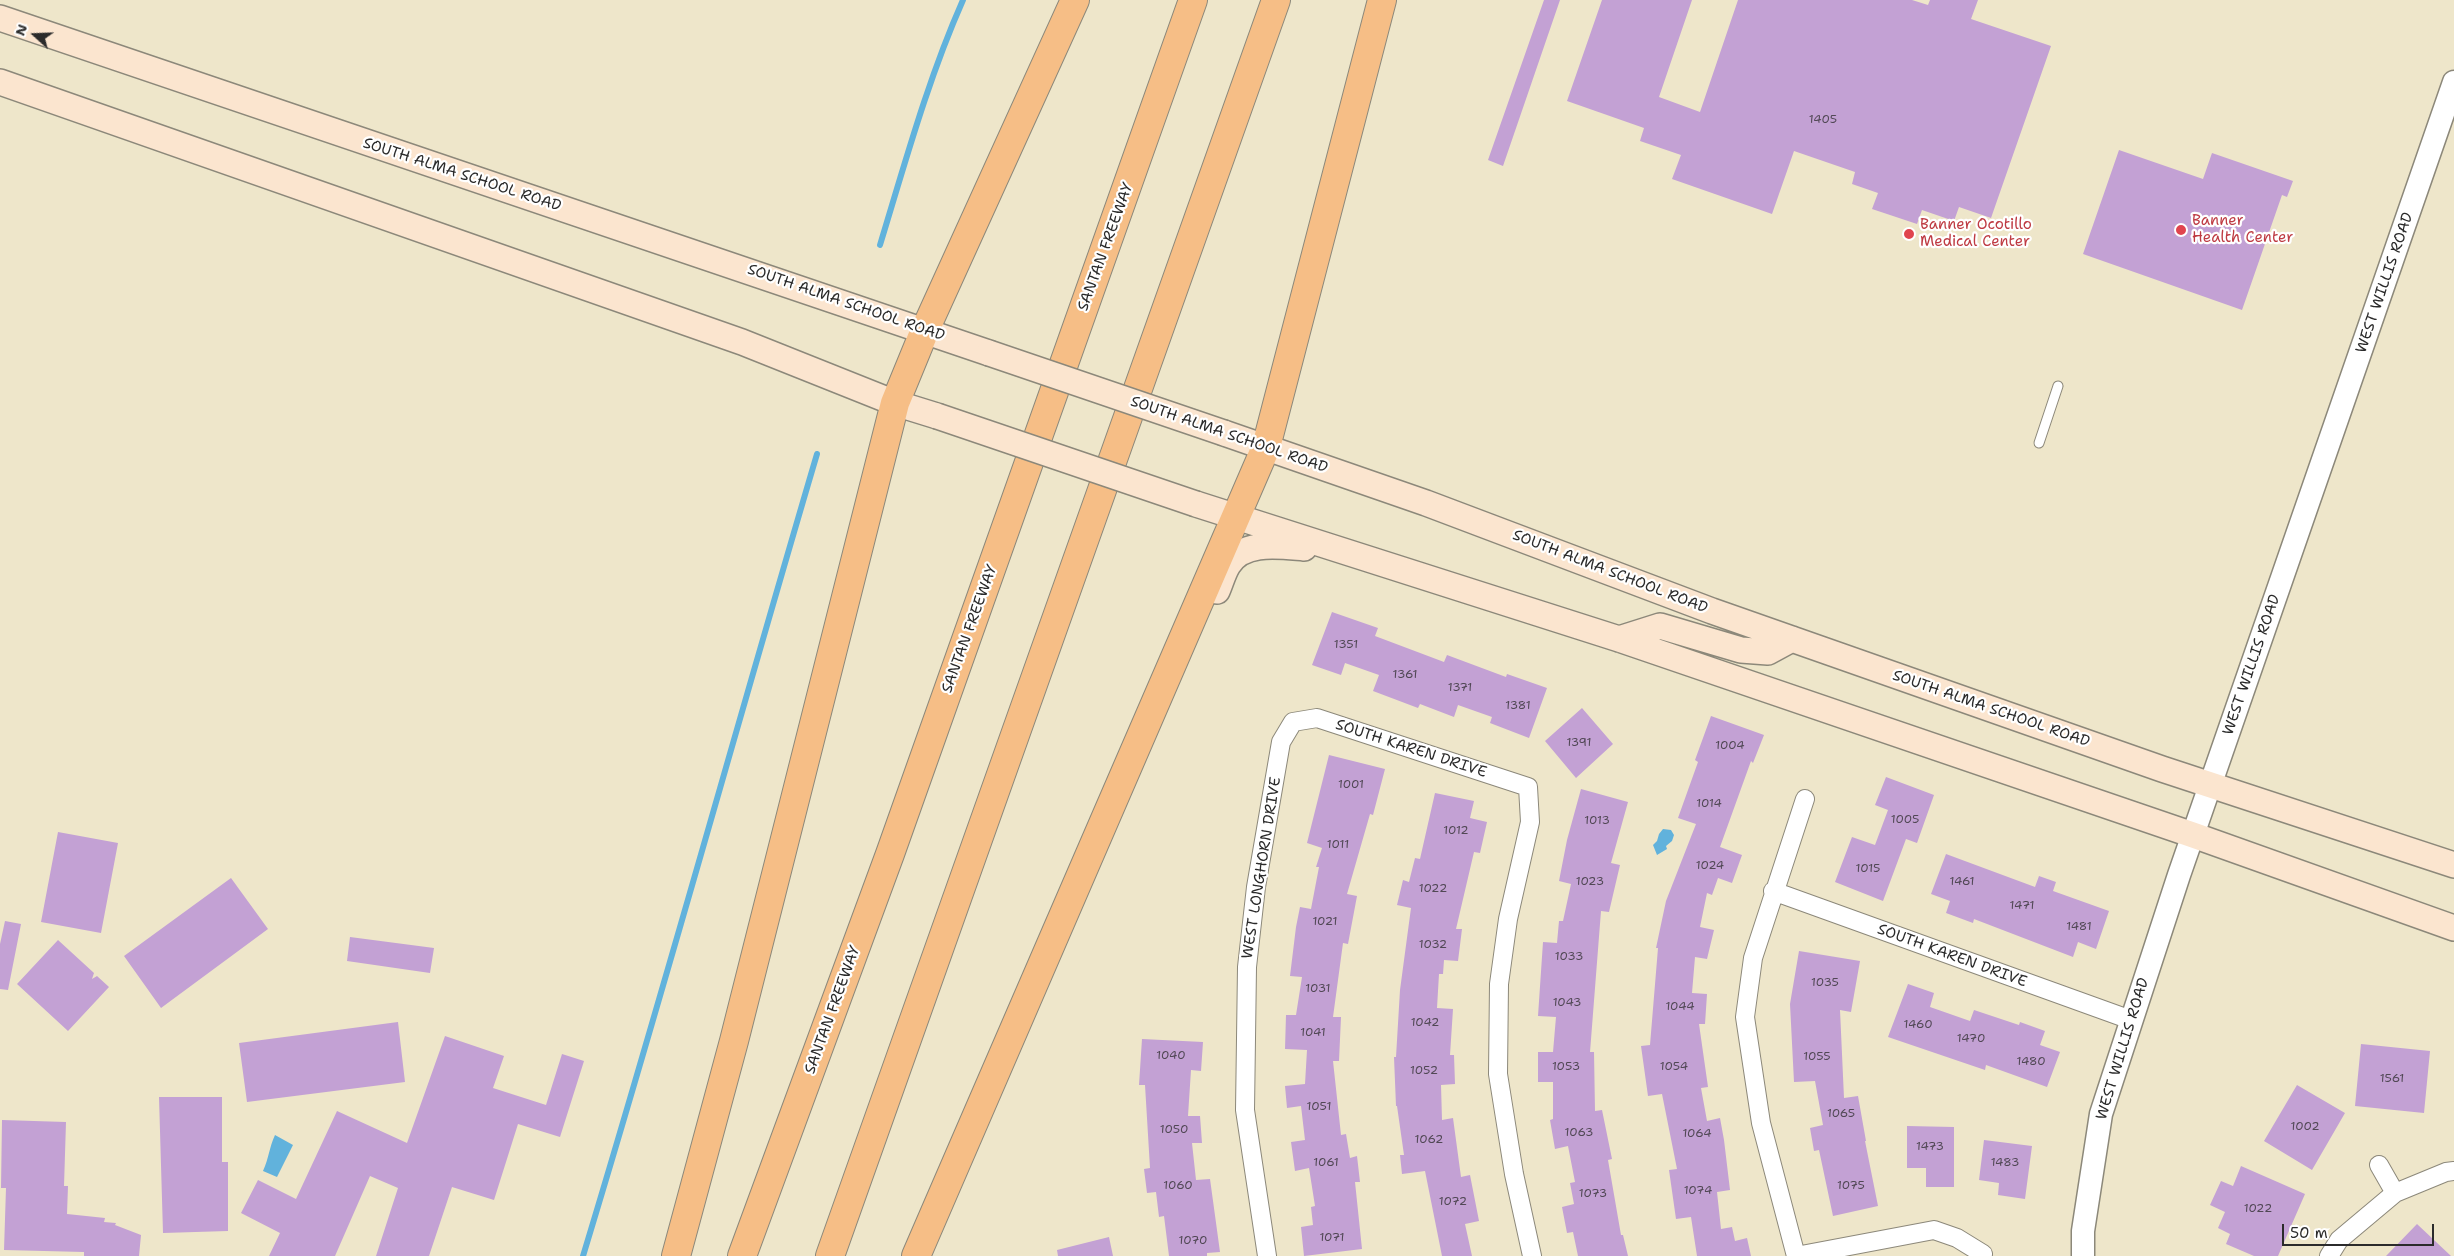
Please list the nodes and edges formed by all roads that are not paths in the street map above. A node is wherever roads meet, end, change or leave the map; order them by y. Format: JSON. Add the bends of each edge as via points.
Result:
{"nodes":[{"id":1,"x":1075,"y":0,"type":"edge"},
{"id":2,"x":1193,"y":0,"type":"edge"},
{"id":3,"x":1276,"y":0,"type":"edge"},
{"id":4,"x":1382,"y":0,"type":"edge"},
{"id":5,"x":0,"y":18,"type":"edge"},
{"id":6,"x":0,"y":82,"type":"edge"},
{"id":7,"x":2454,"y":82,"type":"edge"},
{"id":8,"x":925,"y":330,"type":"junction"},
{"id":9,"x":2058,"y":386,"type":"dead end"},
{"id":10,"x":895,"y":403,"type":"junction"},
{"id":11,"x":2039,"y":443,"type":"dead end"},
{"id":12,"x":1266,"y":447,"type":"junction"},
{"id":13,"x":1235,"y":517,"type":"junction"},
{"id":14,"x":1343,"y":552,"type":"junction"},
{"id":15,"x":1619,"y":639,"type":"junction"},
{"id":16,"x":1792,"y":639,"type":"junction"},
{"id":17,"x":1293,"y":722,"type":"joint"},
{"id":18,"x":2210,"y":786,"type":"junction"},
{"id":19,"x":1805,"y":799,"type":"dead end"},
{"id":20,"x":2193,"y":835,"type":"junction"},
{"id":21,"x":2454,"y":865,"type":"edge"},
{"id":22,"x":1774,"y":891,"type":"junction"},
{"id":23,"x":1070,"y":899,"type":"junction"},
{"id":24,"x":2454,"y":928,"type":"edge"},
{"id":25,"x":2131,"y":1020,"type":"junction"},
{"id":26,"x":2379,"y":1165,"type":"dead end"},
{"id":27,"x":2454,"y":1171,"type":"edge"},
{"id":28,"x":2395,"y":1194,"type":"junction"},
{"id":29,"x":1983,"y":1254,"type":"dead end"},
{"id":30,"x":676,"y":1256,"type":"edge"},
{"id":31,"x":742,"y":1256,"type":"edge"},
{"id":32,"x":830,"y":1256,"type":"edge"},
{"id":33,"x":916,"y":1256,"type":"edge"},
{"id":34,"x":1267,"y":1256,"type":"edge"},
{"id":35,"x":1532,"y":1256,"type":"edge"},
{"id":36,"x":1796,"y":1256,"type":"edge"},
{"id":37,"x":2082,"y":1256,"type":"edge"},
{"id":38,"x":2329,"y":1256,"type":"edge"}],
"edges":[{"from":1,"to":8,"type":"highway"},
{"from":2,"to":31,"type":"highway","name":"SANTAN FREEWAY","via":[[890,854]]},
{"from":3,"to":32,"type":"highway"},
{"from":4,"to":12,"type":"highway"},
{"from":5,"to":8,"type":"main road","name":"SOUTH ALMA SCHOOL ROAD"},
{"from":6,"to":10,"type":"main road","via":[[742,342]]},
{"from":7,"to":18,"type":"street","name":"WEST WILLIS ROAD"},
{"from":8,"to":10,"type":"highway"},
{"from":8,"to":12,"type":"main road","name":"SOUTH ALMA SCHOOL ROAD","bridge":true},
{"from":9,"to":11,"type":"lane"},
{"from":10,"to":13,"type":"main road","bridge":true},
{"from":10,"to":30,"type":"highway","via":[[734,1041]]},
{"from":12,"to":13,"type":"highway"},
{"from":12,"to":16,"type":"main road","name":"SOUTH ALMA SCHOOL ROAD","via":[[1435,506]]},
{"from":13,"to":14,"type":"main road"},
{"from":13,"to":23,"type":"highway"},
{"from":14,"to":15,"type":"main road"},
{"from":14,"to":23,"type":"main road","via":[[1272,545],[1244,551],[1229,564],[1104,850]]},
{"from":15,"to":16,"type":"main road","via":[[1660,626],[1741,650],[1768,652]]},
{"from":15,"to":20,"type":"main road"},
{"from":16,"to":18,"type":"main road","name":"SOUTH ALMA SCHOOL ROAD"},
{"from":17,"to":34,"type":"street","name":"WEST LONGHORN DRIVE","via":[[1282,742],[1256,886],[1247,967],[1244,1110]]},
{"from":17,"to":35,"type":"street","name":"SOUTH KAREN DRIVE","via":[[1317,718],[1528,788],[1530,822],[1508,919],[1499,984],[1498,1074],[1514,1174]]},
{"from":18,"to":20,"type":"street","name":"WEST WILLIS ROAD"},
{"from":18,"to":21,"type":"main road","name":"SOUTH ALMA SCHOOL ROAD"},
{"from":19,"to":22,"type":"street"},
{"from":20,"to":24,"type":"main road"},
{"from":20,"to":25,"type":"street","name":"WEST WILLIS ROAD"},
{"from":22,"to":25,"type":"street","name":"SOUTH KAREN DRIVE"},
{"from":22,"to":36,"type":"street","via":[[1753,958],[1745,1017],[1760,1123]]},
{"from":23,"to":33,"type":"highway"},
{"from":25,"to":37,"type":"street","name":"WEST WILLIS ROAD","via":[[2100,1114]]},
{"from":26,"to":28,"type":"street"},
{"from":27,"to":28,"type":"street"},
{"from":28,"to":38,"type":"street","via":[[2339,1240]]},
{"from":29,"to":36,"type":"street","via":[[1957,1238],[1934,1230]]}]}
